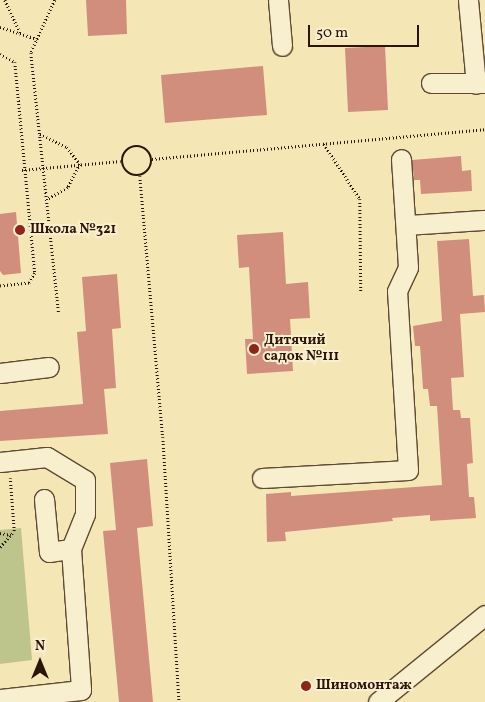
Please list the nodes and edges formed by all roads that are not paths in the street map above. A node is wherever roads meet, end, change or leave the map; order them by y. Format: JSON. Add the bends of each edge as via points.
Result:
{"nodes":[{"id":1,"x":278,"y":0,"type":"edge"},
{"id":2,"x":468,"y":0,"type":"edge"},
{"id":3,"x":282,"y":46,"type":"dead end"},
{"id":4,"x":431,"y":83,"type":"dead end"},
{"id":5,"x":480,"y":84,"type":"edge"},
{"id":6,"x":401,"y":159,"type":"dead end"},
{"id":7,"x":485,"y":220,"type":"edge"},
{"id":8,"x":406,"y":225,"type":"junction"},
{"id":9,"x":49,"y":367,"type":"dead end"},
{"id":10,"x":0,"y":373,"type":"edge"},
{"id":11,"x":4,"y":462,"type":"edge"},
{"id":12,"x":262,"y":478,"type":"dead end"},
{"id":13,"x":44,"y":499,"type":"dead end"},
{"id":14,"x":71,"y":549,"type":"junction"},
{"id":15,"x":485,"y":615,"type":"edge"},
{"id":16,"x":0,"y":699,"type":"edge"},
{"id":17,"x":378,"y":702,"type":"edge"}],
"edges":[{"from":1,"to":3,"type":"street"},
{"from":2,"to":5,"type":"street"},
{"from":4,"to":5,"type":"street"},
{"from":6,"to":8,"type":"street"},
{"from":7,"to":8,"type":"street"},
{"from":8,"to":12,"type":"street","via":[[408,267],[397,290],[408,470]]},
{"from":9,"to":10,"type":"street"},
{"from":11,"to":14,"type":"street","via":[[47,457],[85,480],[85,514]]},
{"from":13,"to":14,"type":"street","via":[[49,552]]},
{"from":14,"to":16,"type":"street","via":[[81,690]]},
{"from":15,"to":17,"type":"street"}]}
